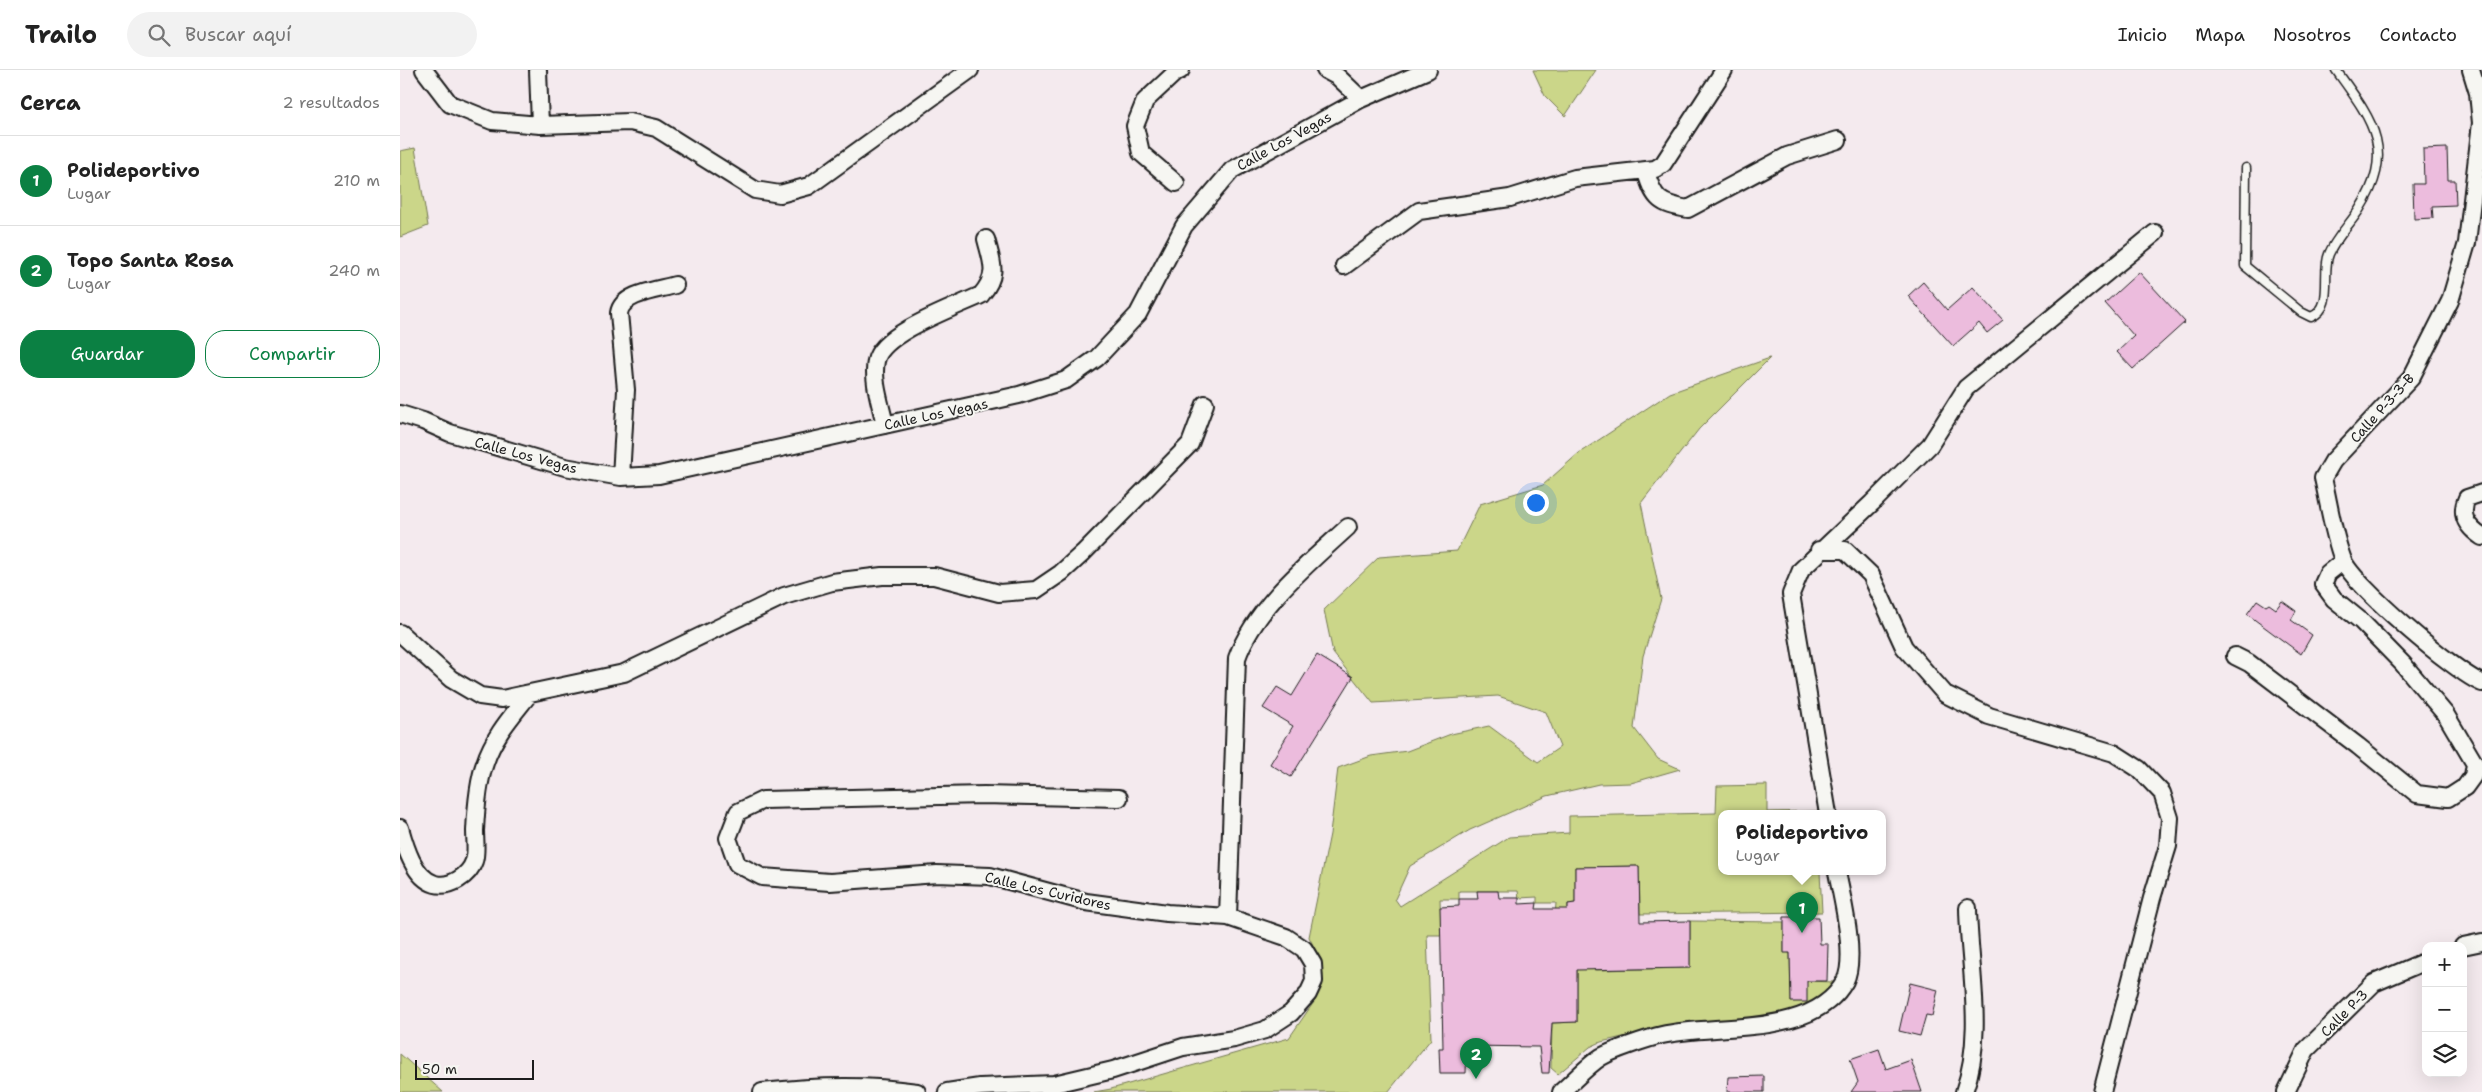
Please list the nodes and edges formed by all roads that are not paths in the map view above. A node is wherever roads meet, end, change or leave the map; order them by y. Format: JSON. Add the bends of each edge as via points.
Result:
{"nodes":[{"id":1,"x":424,"y":70,"type":"edge"},
{"id":2,"x":538,"y":70,"type":"edge"},
{"id":3,"x":970,"y":70,"type":"edge"},
{"id":4,"x":1181,"y":70,"type":"edge"},
{"id":5,"x":1324,"y":70,"type":"edge"},
{"id":6,"x":1428,"y":70,"type":"edge"},
{"id":7,"x":1724,"y":70,"type":"edge"},
{"id":8,"x":2336,"y":70,"type":"edge"},
{"id":9,"x":2471,"y":70,"type":"edge"},
{"id":10,"x":1361,"y":99,"type":"junction"},
{"id":11,"x":540,"y":125,"type":"junction"},
{"id":12,"x":1838,"y":140,"type":"dead end"},
{"id":13,"x":2246,"y":168,"type":"dead end"},
{"id":14,"x":1646,"y":172,"type":"junction"},
{"id":15,"x":1176,"y":183,"type":"dead end"},
{"id":16,"x":2155,"y":233,"type":"dead end"},
{"id":17,"x":986,"y":238,"type":"dead end"},
{"id":18,"x":1344,"y":266,"type":"dead end"},
{"id":19,"x":675,"y":285,"type":"dead end"},
{"id":20,"x":1205,"y":404,"type":"dead end"},
{"id":21,"x":400,"y":414,"type":"edge"},
{"id":22,"x":885,"y":425,"type":"junction"},
{"id":23,"x":621,"y":477,"type":"junction"},
{"id":24,"x":2482,"y":492,"type":"edge"},
{"id":25,"x":1348,"y":527,"type":"dead end"},
{"id":26,"x":2482,"y":537,"type":"edge"},
{"id":27,"x":1819,"y":550,"type":"junction"},
{"id":28,"x":2343,"y":561,"type":"junction"},
{"id":29,"x":400,"y":632,"type":"edge"},
{"id":30,"x":2235,"y":656,"type":"dead end"},
{"id":31,"x":2482,"y":683,"type":"edge"},
{"id":32,"x":530,"y":693,"type":"junction"},
{"id":33,"x":1118,"y":798,"type":"dead end"},
{"id":34,"x":1827,"y":810,"type":"edge"},
{"id":35,"x":400,"y":828,"type":"edge"},
{"id":36,"x":1838,"y":875,"type":"edge"},
{"id":37,"x":1968,"y":908,"type":"dead end"},
{"id":38,"x":1228,"y":917,"type":"junction"},
{"id":39,"x":2482,"y":942,"type":"edge"},
{"id":40,"x":2467,"y":945,"type":"edge"},
{"id":41,"x":2422,"y":963,"type":"edge"},
{"id":42,"x":762,"y":1092,"type":"edge"},
{"id":43,"x":917,"y":1092,"type":"edge"},
{"id":44,"x":947,"y":1092,"type":"edge"},
{"id":45,"x":1561,"y":1092,"type":"edge"},
{"id":46,"x":1964,"y":1092,"type":"edge"},
{"id":47,"x":2102,"y":1092,"type":"edge"},
{"id":48,"x":2286,"y":1092,"type":"edge"}],
"edges":[{"from":1,"to":11,"type":"street","via":[[450,104],[492,121]]},
{"from":2,"to":11,"type":"street"},
{"from":3,"to":11,"type":"street","via":[[809,186],[780,194],[755,190],[656,128],[630,122]]},
{"from":4,"to":15,"type":"street","via":[[1145,101],[1135,126],[1141,154]]},
{"from":5,"to":10,"type":"street","via":[[1338,77]]},
{"from":6,"to":10,"type":"street","name":"Calle Los Vegas"},
{"from":7,"to":14,"type":"street","via":[[1663,164]]},
{"from":8,"to":13,"type":"lane","via":[[2371,121],[2379,162],[2368,196],[2328,255],[2323,305],[2316,315],[2311,317],[2301,312],[2245,266]]},
{"from":9,"to":28,"type":"street","name":"Calle P-3-3-B","via":[[2478,93],[2481,123],[2467,243],[2450,301],[2411,378],[2333,461],[2323,478]]},
{"from":10,"to":22,"type":"street","name":"Calle Los Vegas","via":[[1232,170],[1184,226],[1138,314],[1097,358],[1066,380],[1019,396]]},
{"from":12,"to":14,"type":"street","via":[[1787,156],[1688,209],[1661,202],[1651,189]]},
{"from":14,"to":18,"type":"street","via":[[1575,178],[1510,198],[1419,211]]},
{"from":16,"to":27,"type":"street","via":[[1966,388],[1930,445],[1872,504]]},
{"from":17,"to":22,"type":"street","via":[[994,268],[990,284],[981,295],[895,336],[876,359],[876,382]]},
{"from":19,"to":23,"type":"street","via":[[627,299],[620,306],[626,390]]},
{"from":20,"to":32,"type":"street","via":[[1190,444],[1083,553],[1036,590],[999,593],[934,576],[882,576],[832,582],[784,596],[624,673]]},
{"from":21,"to":23,"type":"street","name":"Calle Los Vegas","via":[[423,420],[450,433],[565,467]]},
{"from":22,"to":23,"type":"street","name":"Calle Los Vegas","via":[[659,475]]},
{"from":24,"to":26,"type":"street","via":[[2467,498],[2462,508],[2464,518]]},
{"from":25,"to":38,"type":"street","via":[[1288,581],[1250,632],[1237,658]]},
{"from":27,"to":34,"type":"street","via":[[1800,570],[1791,594]]},
{"from":27,"to":47,"type":"street","via":[[1845,550],[1871,575],[1904,647],[1945,694],[1989,716],[2114,753],[2140,769],[2162,794],[2170,818],[2168,846]]},
{"from":28,"to":30,"type":"street","via":[[2328,573],[2323,584],[2334,599],[2361,621],[2403,664],[2446,715],[2475,764],[2473,776],[2465,787],[2448,798],[2417,794],[2250,663]]},
{"from":28,"to":31,"type":"street","name":"Calle P-3-3-B","via":[[2368,593]]},
{"from":29,"to":32,"type":"street","via":[[451,679],[480,696],[502,699]]},
{"from":32,"to":35,"type":"street","via":[[496,736],[484,764],[474,861],[462,878],[447,885],[426,881],[414,864]]},
{"from":33,"to":38,"type":"street","name":"Calle Los Curidores","via":[[984,795],[763,800],[738,812],[728,838],[737,864],[762,877],[830,882],[937,874],[990,876],[1086,902]]},
{"from":36,"to":45,"type":"street","via":[[1850,950],[1846,980],[1828,1001],[1799,1017],[1736,1028],[1662,1035],[1601,1057]]},
{"from":37,"to":46,"type":"street","via":[[1973,1043],[1970,1074]]},
{"from":38,"to":44,"type":"street","name":"Calle Los Curidores","via":[[1286,937],[1304,949],[1313,964],[1314,981],[1308,994],[1291,1013],[1264,1030],[1234,1039],[1183,1047],[1113,1070],[1054,1084],[980,1087]]},
{"from":39,"to":40,"type":"street"},
{"from":41,"to":48,"type":"street","name":"Calle P-3","via":[[2374,983],[2306,1050]]},
{"from":42,"to":43,"type":"street","via":[[837,1086],[886,1087]]}]}
